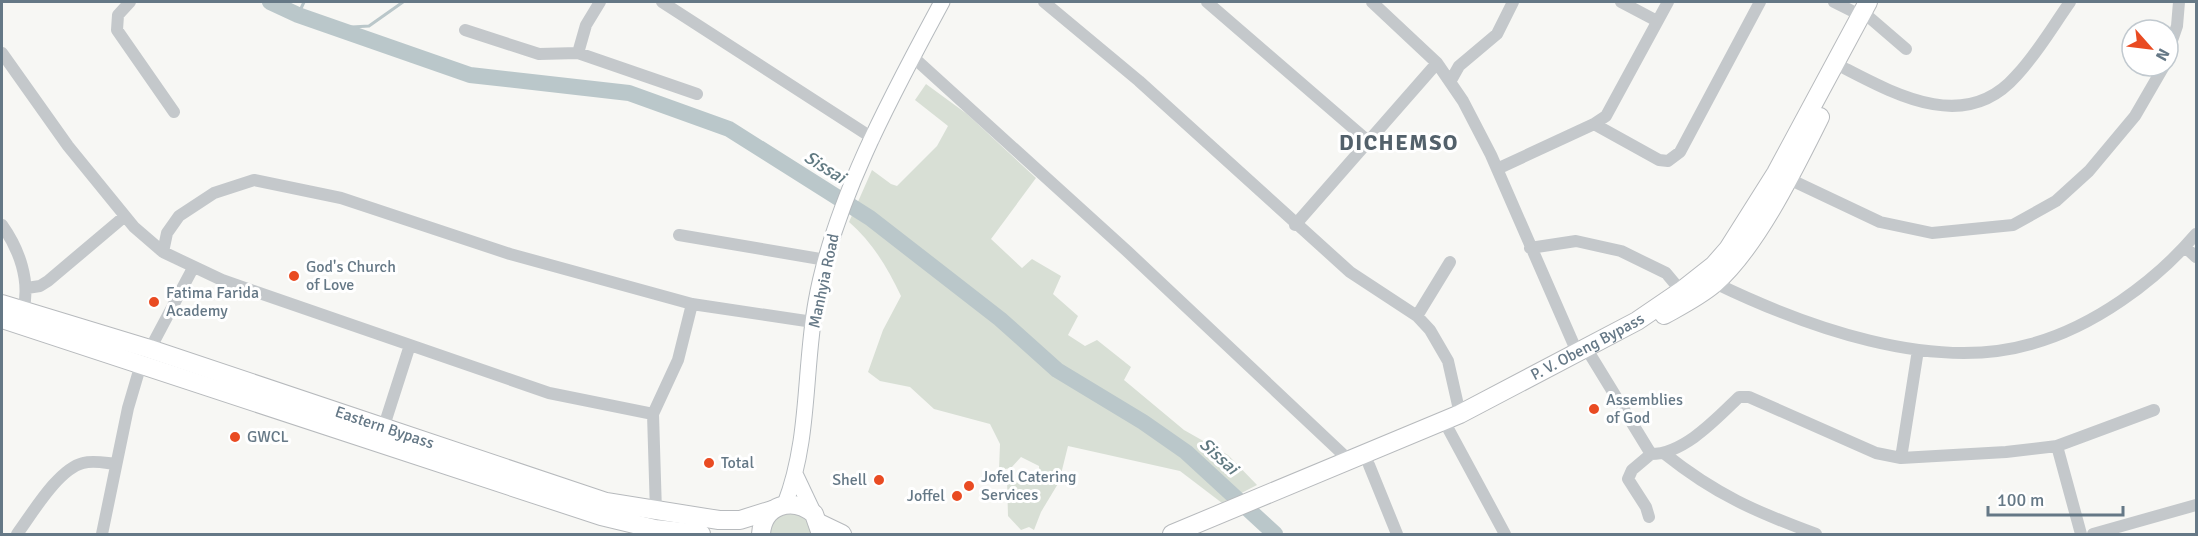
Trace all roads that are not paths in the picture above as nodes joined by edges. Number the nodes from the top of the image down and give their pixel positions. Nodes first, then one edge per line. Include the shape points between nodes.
1 (130, 2) edge
2 (600, 2) edge
3 (662, 2) edge
4 (942, 2) edge
5 (1044, 2) edge
6 (1207, 2) edge
7 (1372, 2) edge
8 (1513, 2) edge
9 (1621, 2) edge
10 (1668, 2) edge
11 (1760, 2) edge
12 (1834, 2) edge
13 (2070, 2) edge
14 (2179, 2) edge
15 (1869, 9) edge
16 (2177, 18) edge
17 (1657, 21) junction
18 (465, 30) dead end
19 (1906, 49) dead end
20 (2, 53) edge
21 (578, 53) junction
22 (913, 57) junction
23 (1437, 63) junction
24 (1844, 68) junction
25 (2157, 78) edge
26 (1450, 82) junction
27 (697, 94) dead end
28 (174, 112) dead end
29 (1594, 124) junction
30 (874, 139) junction
31 (1368, 141) junction
32 (1497, 169) junction
33 (1789, 179) junction
34 (125, 216) junction
35 (2, 225) edge
36 (1295, 225) junction
37 (2196, 234) edge
38 (679, 235) dead end
39 (2185, 247) junction
40 (1530, 248) junction
41 (160, 250) junction
42 (2196, 258) edge
43 (826, 260) junction
44 (1450, 262) dead end
45 (193, 268) junction
46 (1715, 283) junction
47 (27, 288) junction
48 (1681, 291) junction
49 (2, 304) edge
50 (692, 304) junction
51 (23, 311) junction
52 (1417, 316) junction
53 (2, 319) edge
54 (813, 322) junction
55 (410, 345) junction
56 (1918, 350) junction
57 (1584, 354) junction
58 (145, 356) junction
59 (2154, 410) dead end
60 (653, 414) junction
61 (1451, 422) junction
62 (383, 429) junction
63 (2057, 446) junction
64 (1651, 454) junction
65 (1665, 454) junction
66 (1901, 458) junction
67 (1350, 461) junction
68 (116, 464) junction
69 (1369, 465) junction
70 (796, 476) junction
71 (2196, 506) edge
72 (779, 507) junction
73 (1249, 508) junction
74 (656, 512) junction
75 (1649, 517) dead end
76 (818, 524) edge
77 (17, 534) edge
78 (102, 534) edge
79 (701, 534) edge
80 (761, 534) edge
81 (842, 534) edge
82 (1172, 534) edge
83 (1199, 534) edge
84 (1397, 534) edge
85 (1505, 534) edge
86 (1816, 534) edge
87 (2081, 534) edge
88 (2093, 534) edge

1 - 28 street via 118,15 117,30
2 - 21 street via 586,25
3 - 30 street
4 - 22 main road, Manhyia Road
5 - 36 street via 1139,81
6 - 31 street
7 - 23 street
8 - 26 street via 1497,34 1459,66
9 - 17 street
10 - 17 street
11 - 29 street via 1680,152 1668,161 1659,160
12 - 15 street
13 - 24 street via 2016,77 1996,94 1971,104 1930,106 1893,93
14 - 16 street
15 - 19 street
15 - 24 highway, P. V. Obeng Bypass
15 - 48 highway, P. V. Obeng Bypass via 1728,249
17 - 29 street via 1606,116
18 - 21 street via 539,54
20 - 34 street via 68,146
21 - 27 street
22 - 30 main road, Manhyia Road
22 - 67 street
23 - 26 street
23 - 31 street
24 - 33 highway, P. V. Obeng Bypass
25 - 33 street via 2135,116 2089,171 2056,201 2013,225 1932,233 1880,222
26 - 32 street
29 - 32 street
30 - 43 main road, Manhyia Road via 837,222
31 - 36 street
32 - 40 street
33 - 46 highway, P. V. Obeng Bypass via 1736,262
34 - 41 street
34 - 47 street via 48,281
35 - 47 street via 11,238
36 - 52 street via 1350,272
37 - 39 street
38 - 43 street
39 - 42 street
39 - 56 street via 2127,296 2075,327 2031,345 1977,353
40 - 48 street via 1576,241 1621,251 1666,273
40 - 57 street
41 - 45 street
41 - 50 street via 179,216 214,192 254,180 341,198 510,254
43 - 54 main road, Manhyia Road
44 - 52 street
45 - 55 street
45 - 58 street
46 - 56 street via 1793,316
46 - 57 highway, P. V. Obeng Bypass
47 - 51 street
48 - 57 highway, P. V. Obeng Bypass
49 - 51 highway, Eastern Bypass
50 - 54 street
50 - 60 street via 678,360
51 - 58 highway, Eastern Bypass
52 - 61 street via 1448,361
53 - 58 highway, Eastern Bypass
54 - 70 main road, Manhyia Road
55 - 60 street via 549,393
55 - 62 street
56 - 66 street
57 - 61 highway, P. V. Obeng Bypass
57 - 64 street
58 - 62 highway, Eastern Bypass
58 - 68 street
58 - 79 highway, Eastern Bypass via 601,516 655,529
59 - 63 street
60 - 74 street
61 - 67 highway, P. V. Obeng Bypass
61 - 69 highway, P. V. Obeng Bypass
61 - 85 street
62 - 74 highway, Eastern Bypass via 606,502
63 - 66 street
63 - 87 street
64 - 65 street
64 - 75 street via 1632,470 1628,479
65 - 66 street via 1710,427 1739,397 1749,397 1876,453
65 - 86 street via 1701,483 1760,514
67 - 73 highway, P. V. Obeng Bypass
68 - 77 street via 82,463 67,471
68 - 78 street
69 - 73 highway, P. V. Obeng Bypass
69 - 84 street
70 - 72 main road, Manhyia Road
70 - 76 main road
71 - 88 street
72 - 74 highway, Eastern Bypass via 740,520
72 - 76 highway via 806,507
72 - 80 highway via 764,520
73 - 82 highway, P. V. Obeng Bypass
73 - 83 highway, P. V. Obeng Bypass
76 - 81 highway

